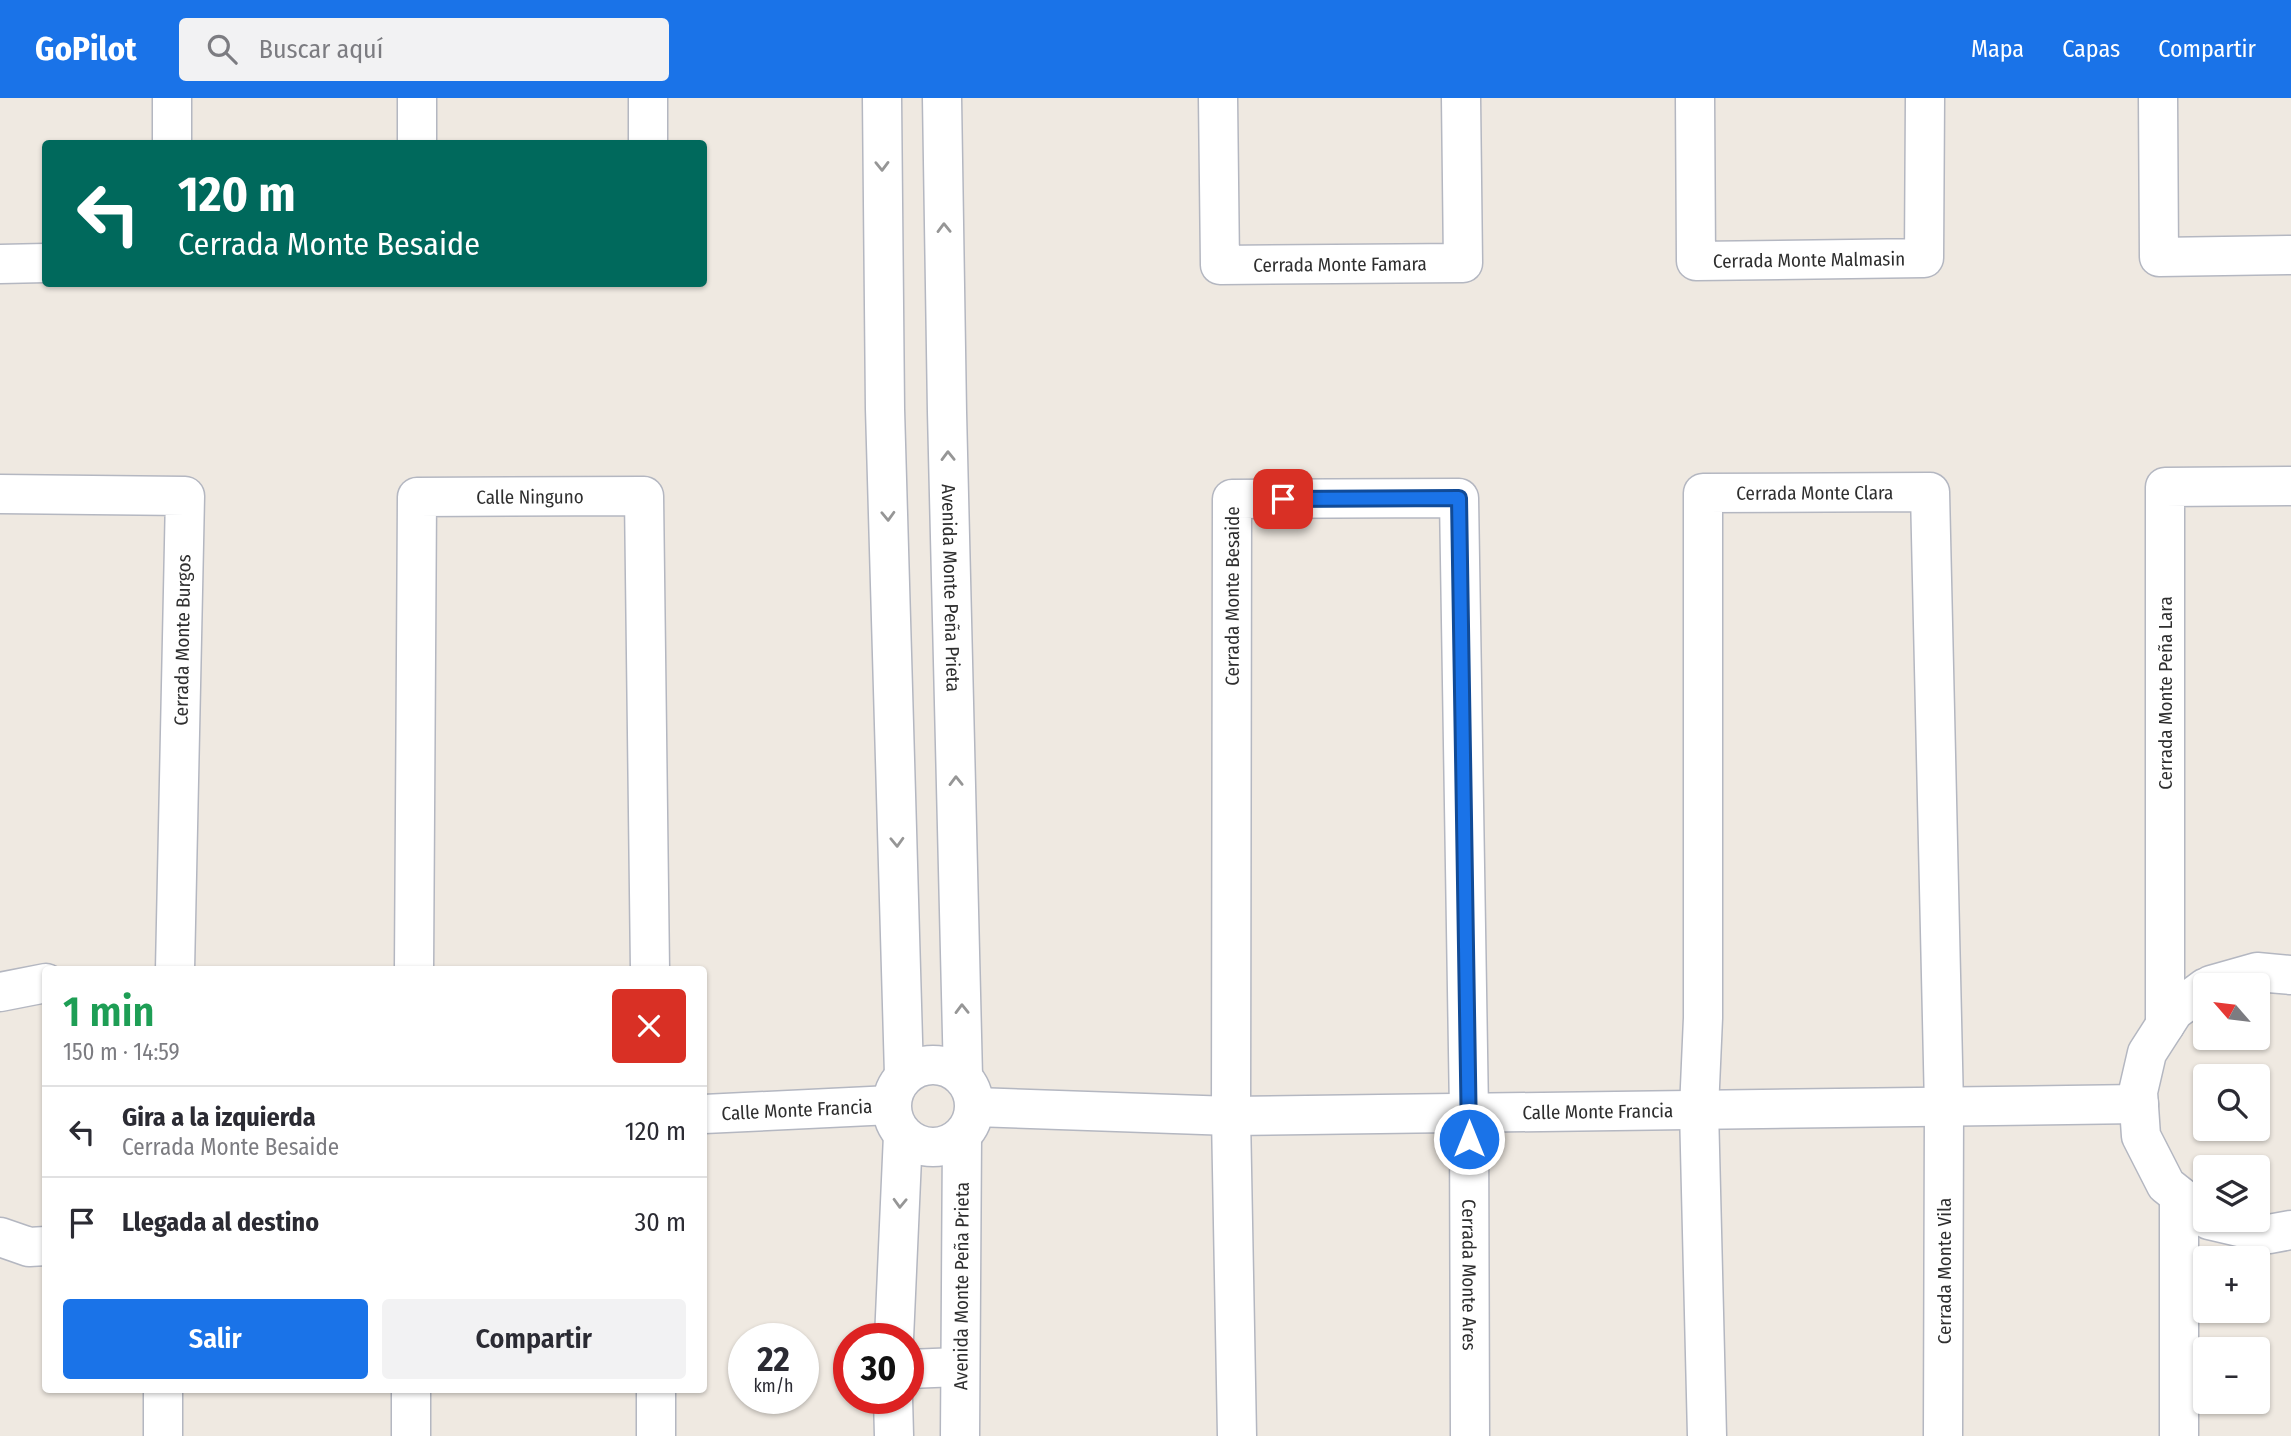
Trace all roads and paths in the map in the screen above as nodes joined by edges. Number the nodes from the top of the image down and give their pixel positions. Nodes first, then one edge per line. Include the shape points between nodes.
1 (172, 98) edge
2 (417, 98) edge
3 (648, 98) edge
4 (882, 98) edge
5 (942, 98) edge
6 (1218, 98) edge
7 (1461, 98) edge
8 (1695, 98) edge
9 (1925, 98) edge
10 (2158, 98) edge
11 (172, 140) edge
12 (417, 140) edge
13 (648, 140) edge
14 (2291, 255) edge
15 (42, 263) edge
16 (0, 264) edge
17 (885, 410) junction
18 (947, 412) junction
19 (2291, 486) edge
20 (0, 494) edge
21 (175, 966) edge
22 (414, 966) edge
23 (650, 966) edge
24 (2270, 973) edge
25 (2291, 975) edge
26 (42, 984) edge
27 (0, 992) edge
28 (2193, 997) edge
29 (2165, 1025) junction
30 (2138, 1104) junction
31 (899, 1105) junction
32 (967, 1107) junction
33 (1944, 1107) junction
34 (1699, 1109) junction
35 (1469, 1112) junction
36 (707, 1114) edge
37 (1231, 1116) junction
38 (2192, 1206) edge
39 (2291, 1230) edge
40 (2260, 1232) edge
41 (0, 1237) edge
42 (42, 1246) edge
43 (894, 1323) edge
44 (960, 1367) junction
45 (924, 1368) edge
46 (163, 1393) edge
47 (411, 1393) edge
48 (656, 1393) edge
49 (893, 1414) edge
50 (163, 1436) edge
51 (411, 1436) edge
52 (656, 1436) edge
53 (894, 1436) edge
54 (960, 1436) edge
55 (1237, 1436) edge
56 (1470, 1436) edge
57 (1707, 1436) edge
58 (1943, 1436) edge
59 (2179, 1436) edge

1 - 11 street
2 - 12 street
3 - 13 street
4 -> 17 street
18 -> 5 street, Avenida Monte Peña Prieta
6 - 7 street, Cerrada Monte Famara via 1220,265 1463,263
8 - 9 street, Cerrada Monte Malmasin via 1696,261 1924,258
10 - 14 street via 2159,257
15 - 16 street
17 - 18 street
17 -> 31 street
32 -> 18 street, Avenida Monte Peña Prieta
19 - 29 street, Cerrada Monte Peña Lara via 2165,487
20 - 21 street, Cerrada Monte Burgos via 185,496
22 - 23 street, Calle Ninguno via 417,497 577,496 644,496
24 - 25 street
26 - 27 street
28 - 29 street via 2174,1011
29 - 30 street via 2147,1053
30 - 33 street, Calle Monte Francia
30 - 38 street via 2141,1136 2166,1185
31 - 32 street via 916,1144 931,1147 947,1145
31 - 32 street via 918,1066 934,1064 950,1068
31 - 36 street, Calle Monte Francia
31 -> 43 street
32 - 37 street, Calle Monte Francia
32 - 44 street, Avenida Monte Peña Prieta
33 - 34 street, Calle Monte Francia
33 - 34 street, Cerrada Monte Clara via 1930,492 1716,492 1703,493
33 - 58 street, Cerrada Monte Vila
34 - 35 street, Calle Monte Francia
34 - 57 street
35 - 37 street, Calle Monte Francia
35 - 37 street, Cerrada Monte Besaide via 1459,498 1232,499
35 - 56 street, Cerrada Monte Ares
37 - 55 street
38 - 59 street
39 - 40 street
41 - 42 street via 29,1247
44 - 45 street
44 - 54 street, Avenida Monte Peña Prieta
46 - 50 street
47 - 51 street
48 - 52 street
49 - 53 street

